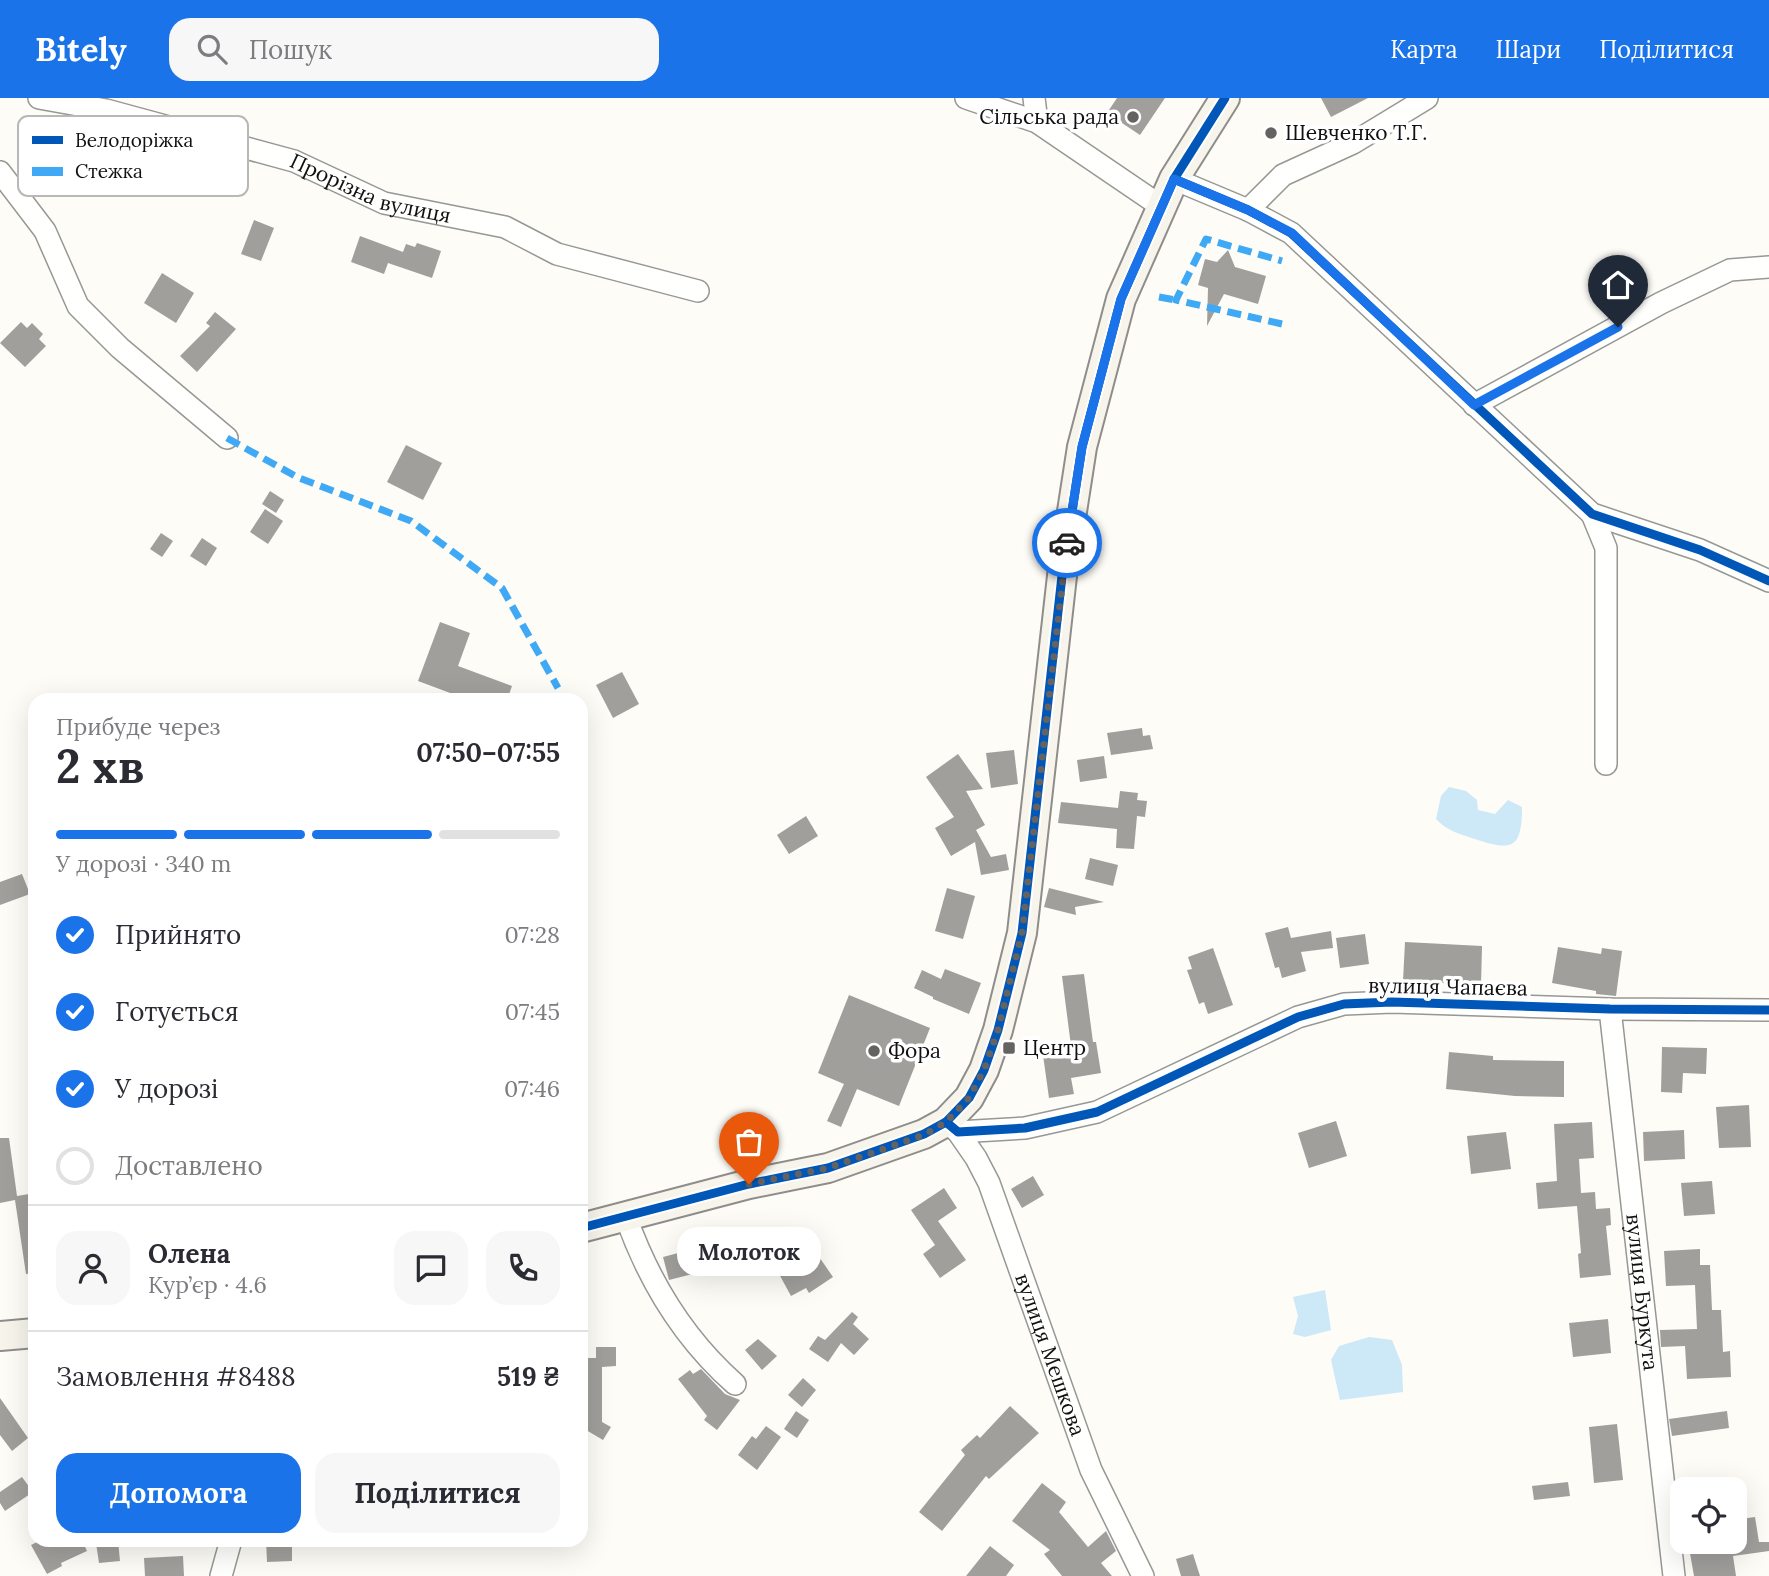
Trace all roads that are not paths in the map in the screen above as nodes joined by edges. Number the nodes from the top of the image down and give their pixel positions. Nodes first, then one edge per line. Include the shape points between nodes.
1 (39, 98) edge
2 (966, 98) edge
3 (1034, 98) edge
4 (1225, 98) edge
5 (1427, 98) edge
6 (129, 116) edge
7 (1037, 122) junction
8 (248, 148) edge
9 (0, 172) edge
10 (1174, 179) junction
11 (18, 196) edge
12 (18, 196) edge
13 (1162, 207) junction
14 (1248, 210) junction
15 (1769, 267) edge
16 (698, 291) dead end
17 (1474, 405) junction
18 (227, 438) dead end
19 (1592, 514) junction
20 (1769, 581) edge
21 (1606, 764) dead end
22 (1610, 1009) junction
23 (1769, 1010) edge
24 (952, 1127) junction
25 (626, 1217) junction
26 (588, 1226) edge
27 (28, 1334) edge
28 (0, 1336) edge
29 (735, 1384) dead end
30 (229, 1547) edge
31 (221, 1576) edge
32 (1143, 1576) edge
33 (1674, 1576) edge

1 - 6 street, Прорізна вулиця
2 - 7 street
3 - 7 street
4 - 10 street
5 - 14 street via 1353,143 1283,175
7 - 13 street
8 - 16 street, Прорізна вулиця via 294,160 384,203 505,227 557,254
9 - 11 street
10 - 13 street
10 - 14 street
12 - 18 street via 45,231 78,306 120,348
13 - 24 street via 1121,299 1082,447 1062,576 1022,933 984,1070
14 - 17 street via 1292,233
15 - 17 street via 1730,270
17 - 19 street
19 - 20 street via 1700,550
19 - 21 street via 1606,548
22 - 23 street, вулиця Чапаєва
22 - 24 street, вулиця Чапаєва via 1344,1004 1298,1017 1097,1112 1024,1128
22 - 33 street, вулиця Буркута
24 - 25 street via 828,1168
24 - 32 street, вулиця Мешкова via 989,1183 1091,1470
25 - 26 street
25 - 29 street via 664,1300 691,1339
27 - 28 street
30 - 31 street

